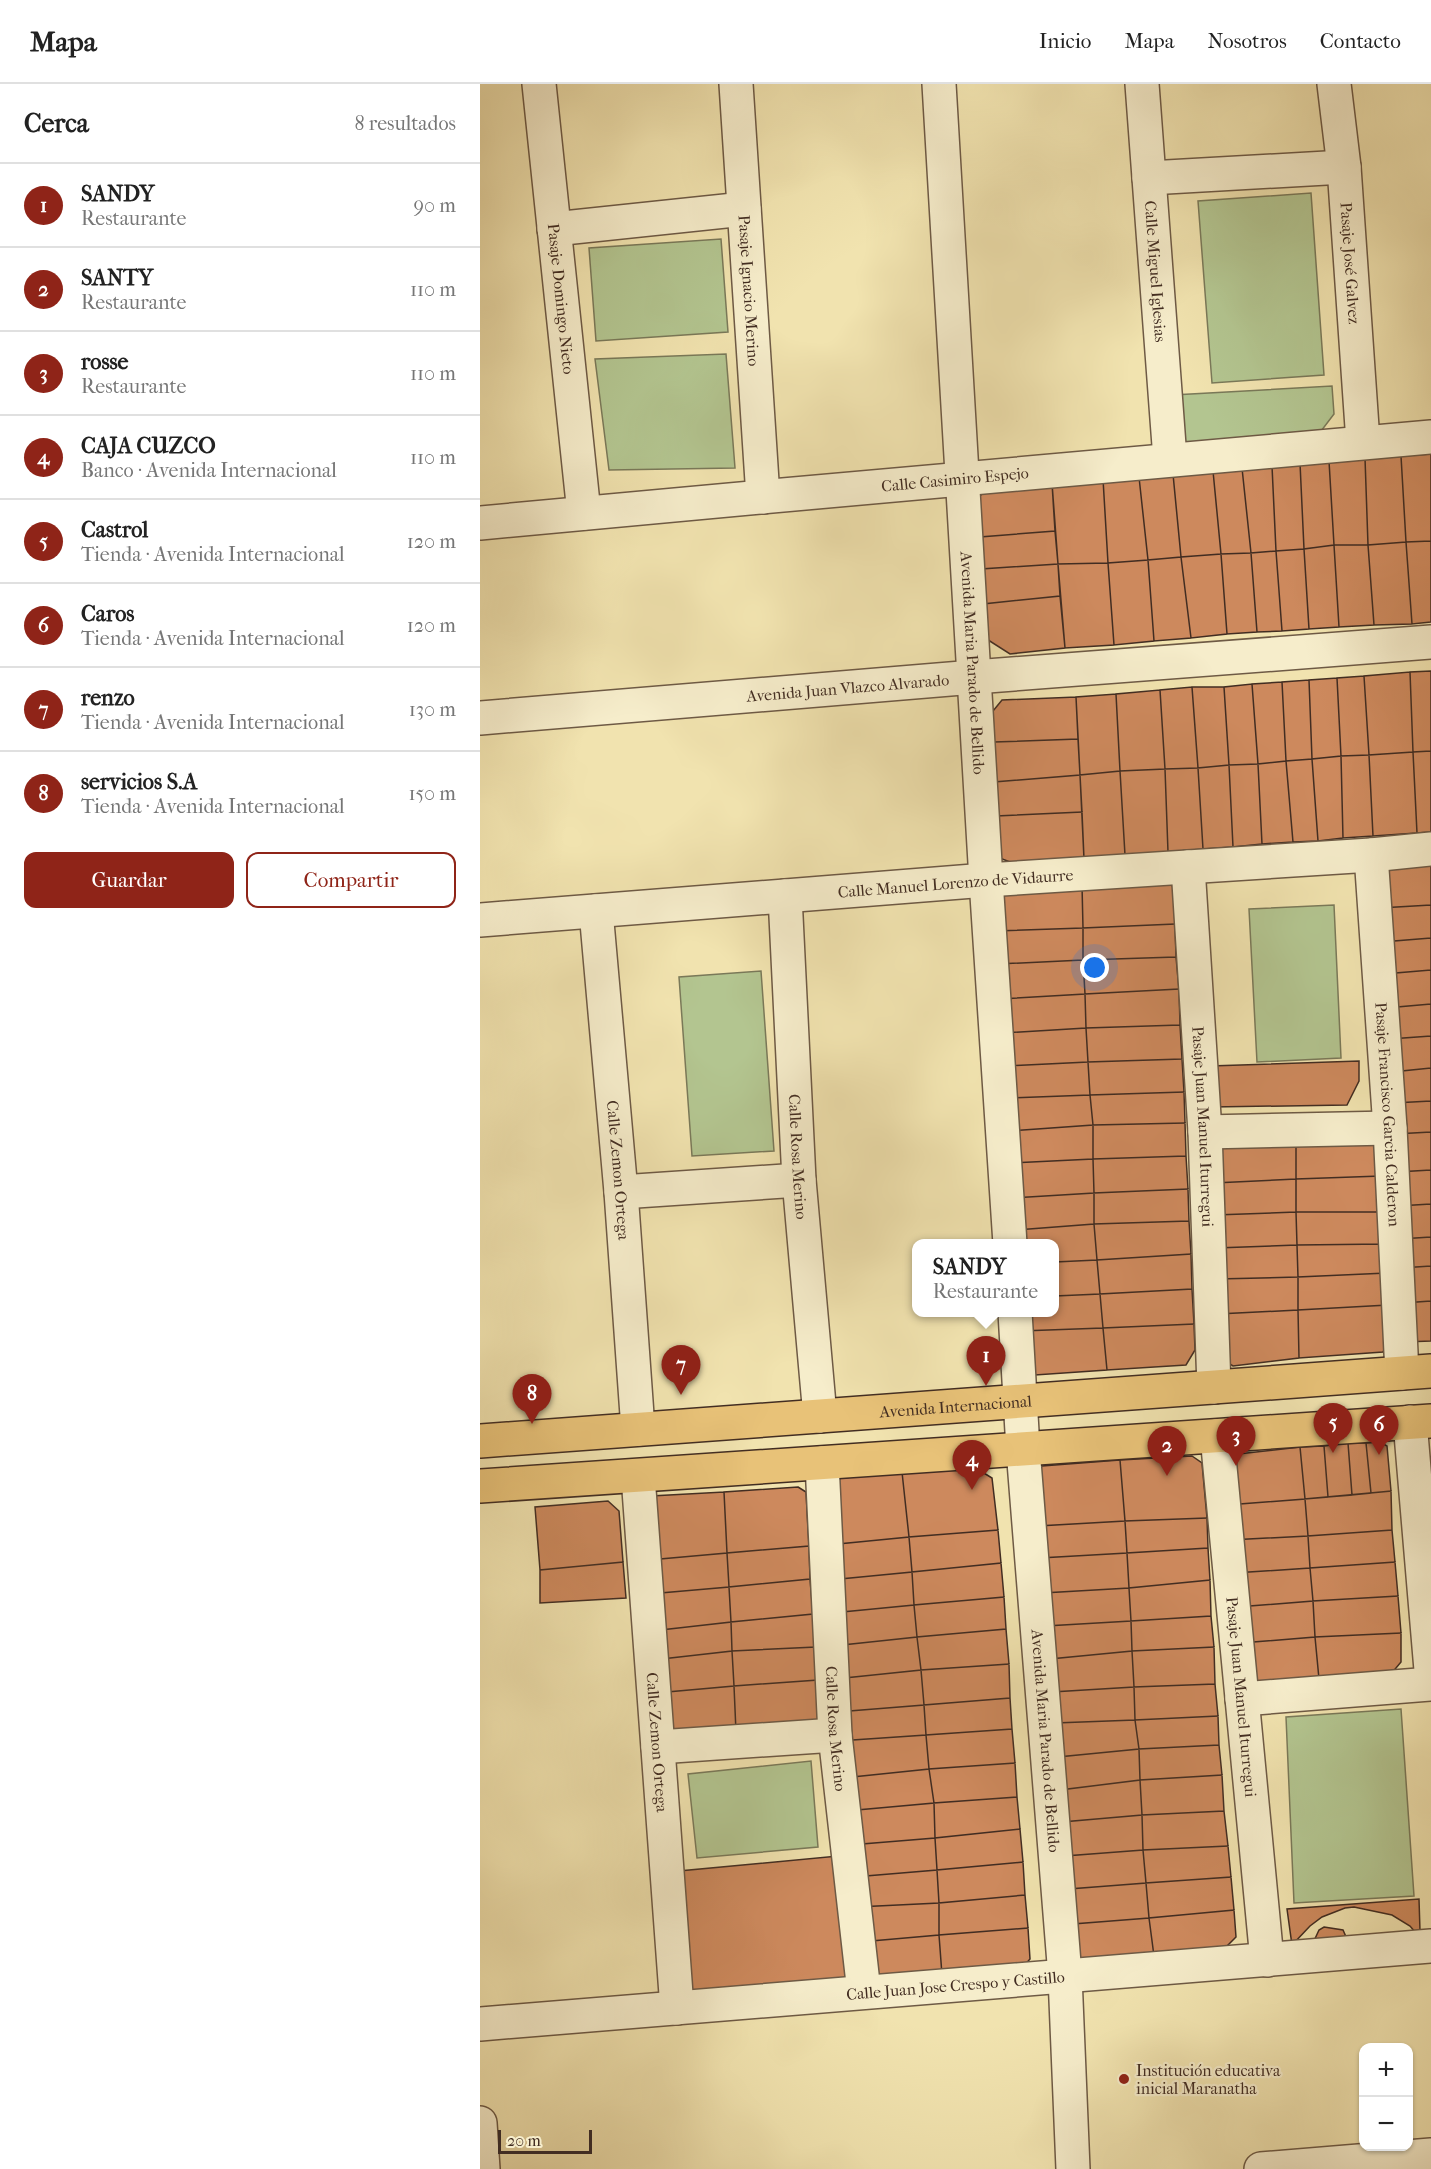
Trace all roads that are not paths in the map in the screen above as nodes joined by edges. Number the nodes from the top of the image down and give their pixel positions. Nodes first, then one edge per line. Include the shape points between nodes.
1 (538, 84) edge
2 (736, 84) edge
3 (939, 84) edge
4 (1142, 84) edge
5 (1334, 84) edge
6 (1344, 167) junction
7 (1149, 178) junction
8 (744, 209) junction
9 (554, 229) junction
10 (1431, 437) edge
11 (1363, 442) junction
12 (1170, 459) junction
13 (963, 480) junction
14 (763, 497) junction
15 (584, 513) junction
16 (480, 523) edge
17 (1431, 642) edge
18 (974, 677) junction
19 (480, 718) edge
20 (1431, 849) edge
21 (1371, 855) junction
22 (1188, 867) junction
23 (986, 880) junction
24 (785, 896) junction
25 (596, 911) junction
26 (480, 920) edge
27 (1390, 1128) junction
28 (1205, 1132) junction
29 (799, 1180) junction
30 (621, 1192) junction
31 (1010, 1239) edge
32 (1015, 1317) edge
33 (1417, 1372) edge
34 (1214, 1387) junction
35 (1021, 1401) junction
36 (820, 1416) junction
37 (1420, 1421) edge
38 (638, 1429) junction
39 (1217, 1436) junction
40 (480, 1441) edge
41 (1023, 1449) junction
42 (822, 1463) junction
43 (638, 1476) junction
44 (480, 1486) edge
45 (1431, 1670) edge
46 (1431, 1684) edge
47 (1242, 1699) junction
48 (836, 1735) junction
49 (658, 1747) junction
50 (1431, 1946) edge
51 (1267, 1960) junction
52 (1065, 1976) junction
53 (864, 1992) junction
54 (677, 2008) junction
55 (480, 2024) edge
56 (480, 2123) edge
57 (1431, 2155) edge
58 (483, 2169) edge
59 (1073, 2169) edge
60 (1261, 2169) edge

1 - 9 street, Pasaje Domingo Nieto
2 - 8 street, Pasaje Ignacio Merino
3 - 13 street, Avenida Maria Parado de Bellido
4 - 7 street, Calle Miguel Iglesias
5 - 6 street, Pasaje José Galvez
6 - 7 street
6 - 11 street, Pasaje José Galvez
7 - 12 street, Calle Miguel Iglesias
8 - 9 street
8 - 14 street, Pasaje Ignacio Merino
9 - 15 street, Pasaje Domingo Nieto
10 - 11 street, Calle Casimiro Espejo
11 - 12 street, Calle Casimiro Espejo
12 - 13 street, Calle Casimiro Espejo
13 - 14 street, Calle Casimiro Espejo
13 - 18 street, Avenida Maria Parado de Bellido
14 - 15 street, Calle Casimiro Espejo
15 - 16 street, Calle Casimiro Espejo
17 - 18 street, Avenida Juan Vlazco Alvarado
18 - 19 street, Avenida Juan Vlazco Alvarado
18 - 23 street, Avenida Maria Parado de Bellido
20 - 21 street, Calle Manuel Lorenzo de Vidaurre
21 - 22 street, Calle Manuel Lorenzo de Vidaurre
21 - 27 street, Pasaje Francisco Garcia Calderon
22 - 23 street, Calle Manuel Lorenzo de Vidaurre
22 - 28 street, Pasaje Juan Manuel Iturregui
23 - 24 street, Calle Manuel Lorenzo de Vidaurre
23 - 31 street, Avenida Maria Parado de Bellido
24 - 25 street, Calle Manuel Lorenzo de Vidaurre
24 - 29 street, Calle Rosa Merino
25 - 26 street, Calle Manuel Lorenzo de Vidaurre
25 - 30 street, Calle Zemon Ortega
27 - 28 street
27 - 33 street, Pasaje Francisco Garcia Calderon
28 - 34 street, Pasaje Juan Manuel Iturregui
29 - 30 street
29 - 36 street, Calle Rosa Merino
30 - 38 street, Calle Zemon Ortega
32 - 35 street, Avenida Maria Parado de Bellido
33 - 34 main road, Avenida Internacional
34 - 35 main road, Avenida Internacional
35 - 36 main road, Avenida Internacional
35 - 41 street, Avenida Maria Parado de Bellido
36 - 38 main road, Avenida Internacional
37 - 39 main road
37 - 45 street
38 - 40 main road, Avenida Internacional
39 - 41 main road
39 - 47 street, Pasaje Juan Manuel Iturregui
41 - 42 main road
41 - 52 street, Avenida Maria Parado de Bellido
42 - 43 main road
42 - 48 street, Calle Rosa Merino
43 - 44 main road
43 - 49 street, Calle Zemon Ortega
46 - 47 street
47 - 51 street, Pasaje Juan Manuel Iturregui
48 - 49 street
48 - 53 street, Calle Rosa Merino
49 - 54 street, Calle Zemon Ortega
50 - 51 street, Calle Juan Jose Crespo y Castillo
51 - 52 street, Calle Juan Jose Crespo y Castillo
52 - 53 street, Calle Juan Jose Crespo y Castillo
52 - 59 street, Avenida Maria Parado de Bellido
53 - 54 street, Calle Juan Jose Crespo y Castillo
54 - 55 street, Calle Juan Jose Crespo y Castillo
56 - 58 street
57 - 60 street

